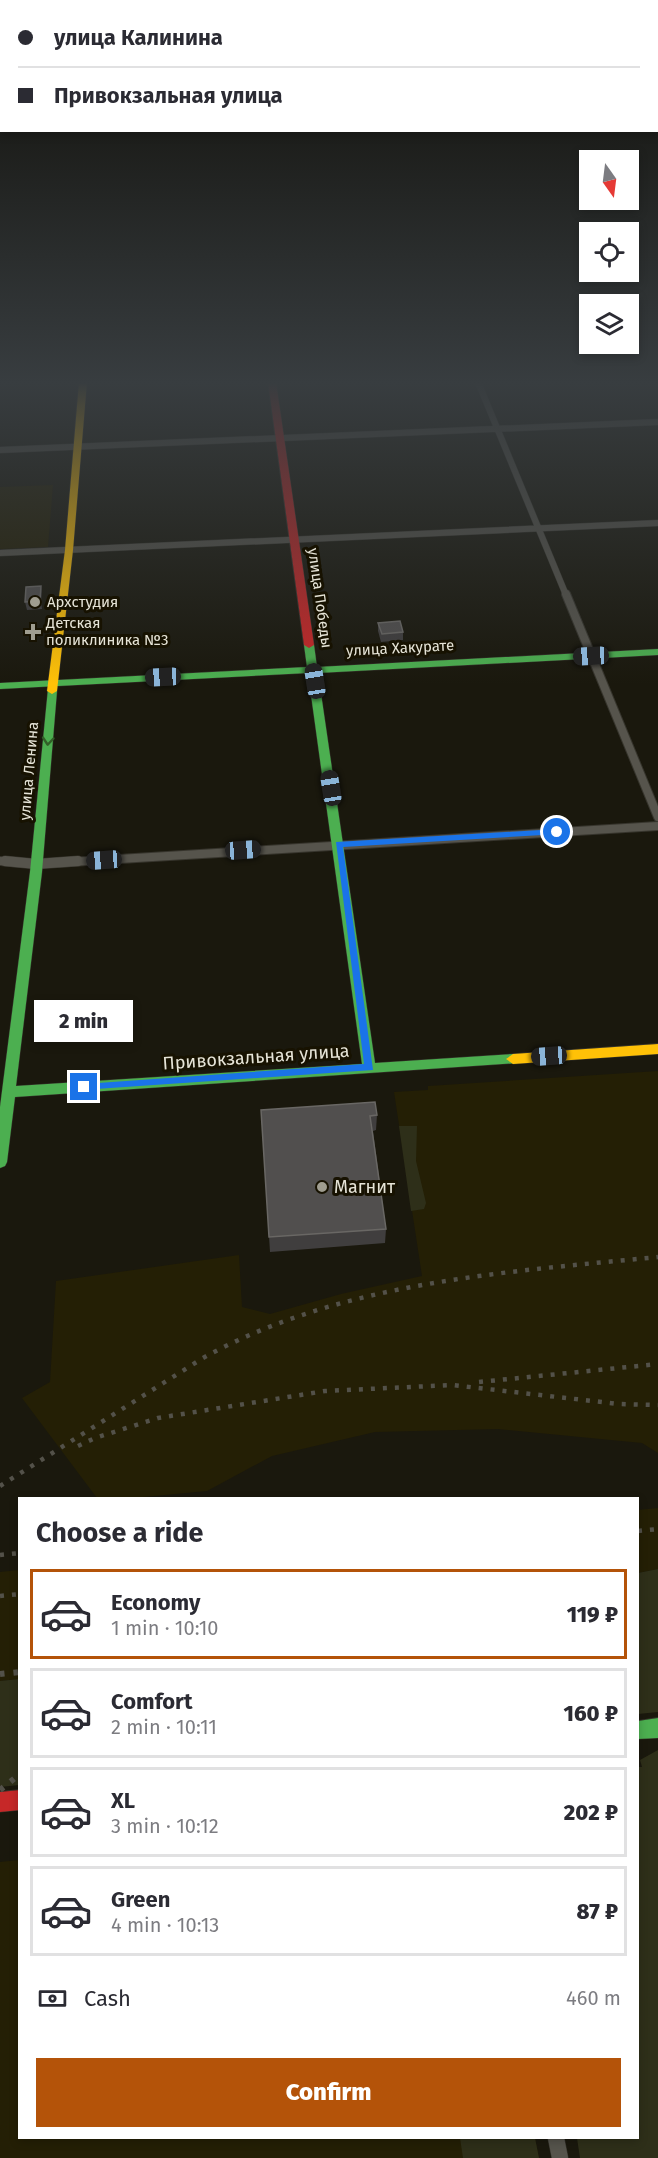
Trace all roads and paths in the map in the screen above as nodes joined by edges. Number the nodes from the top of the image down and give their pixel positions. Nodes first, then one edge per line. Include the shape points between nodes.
1 (74, 483) edge
2 (287, 483) edge
3 (521, 483) edge
4 (658, 523) edge
5 (540, 529) junction
6 (296, 540) junction
7 (69, 550) junction
8 (0, 554) edge
9 (658, 652) edge
10 (591, 656) junction
11 (313, 669) junction
12 (53, 683) junction
13 (0, 686) edge
14 (658, 817) edge
15 (658, 826) edge
16 (339, 844) junction
17 (0, 861) edge
18 (36, 864) junction
19 (658, 1048) edge
20 (369, 1067) junction
21 (5, 1093) edge
22 (0, 1162) edge
23 (658, 1728) edge
24 (639, 1730) edge
25 (18, 1800) edge
26 (0, 1802) edge
27 (556, 2139) edge
28 (560, 2158) edge

1 - 7 street, улица Ленина
2 - 6 street, улица Победы
3 - 5 street
4 - 5 street
5 - 6 street
5 - 10 street
6 - 7 street
6 - 11 street, улица Победы
7 - 8 street
7 - 12 street, улица Ленина
9 - 10 street, улица Хакурате
10 - 11 street, улица Хакурате
10 - 14 street
11 - 12 street, улица Хакурате
11 - 16 street, улица Победы
12 - 13 street, улица Хакурате
12 -> 18 street, улица Ленина
15 - 16 street
16 - 18 street
16 - 20 street, улица Победы
17 - 18 street
18 - 21 street, улица Ленина
19 - 20 street, Привокзальная улица
20 - 21 street, Привокзальная улица
21 - 22 street, улица Ленина
23 - 24 street
25 - 26 street
27 - 28 street

